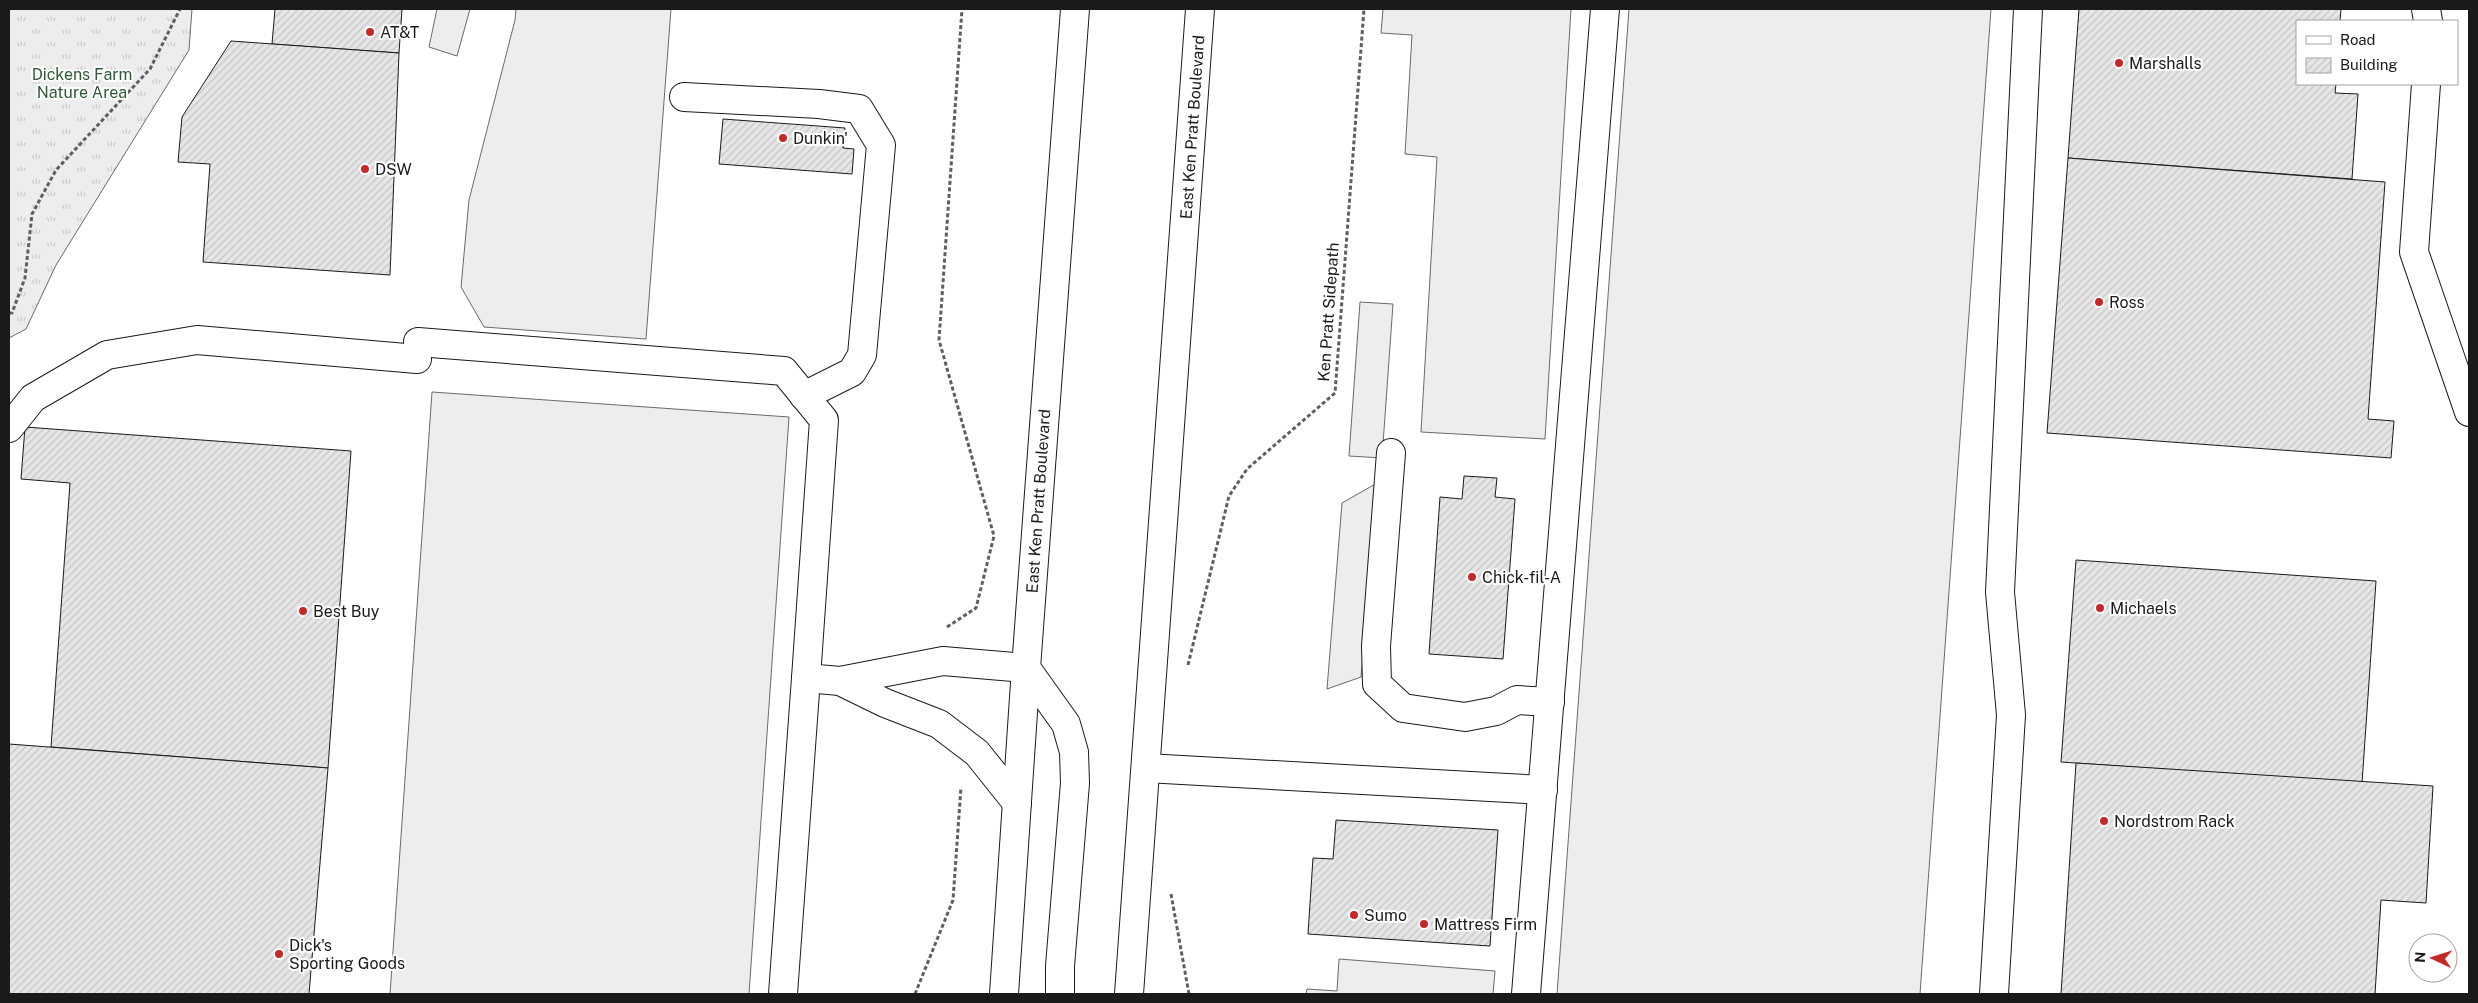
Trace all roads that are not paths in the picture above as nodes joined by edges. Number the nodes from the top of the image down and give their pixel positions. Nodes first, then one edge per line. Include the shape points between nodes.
1 (1075, 9) edge
2 (1200, 9) edge
3 (1605, 9) edge
4 (2028, 9) edge
5 (2426, 85) edge
6 (684, 97) dead end
7 (804, 396) junction
8 (2469, 412) edge
9 (9, 428) edge
10 (1391, 453) dead end
11 (1026, 668) junction
12 (806, 678) junction
13 (840, 681) junction
14 (1550, 702) junction
15 (1146, 768) junction
16 (1543, 790) junction
17 (1017, 804) junction
18 (783, 994) edge
19 (1004, 994) edge
20 (1060, 994) edge
21 (1129, 994) edge
22 (1526, 994) edge
23 (1994, 994) edge

1 - 11 main road, East Ken Pratt Boulevard
2 - 15 main road, East Ken Pratt Boulevard
3 - 14 main road
4 - 23 main road via 2000,592 2011,715
5 - 8 main road via 2414,252
6 - 7 main road via 859,109 882,145 862,355 852,372
7 - 9 main road via 784,370 197,340 107,355 33,398
7 - 12 main road via 824,420
10 - 14 main road via 1376,646 1378,684 1403,708 1464,717 1496,711 1517,700
11 - 13 main road via 944,661
11 - 17 main road, East Ken Pratt Boulevard
11 - 20 main road via 1066,724 1074,752 1075,783
12 - 13 main road
12 - 18 main road
13 - 17 main road via 939,724 977,753
14 - 16 main road
15 - 16 main road
15 - 21 main road, East Ken Pratt Boulevard
16 - 22 main road
17 - 19 main road, East Ken Pratt Boulevard

